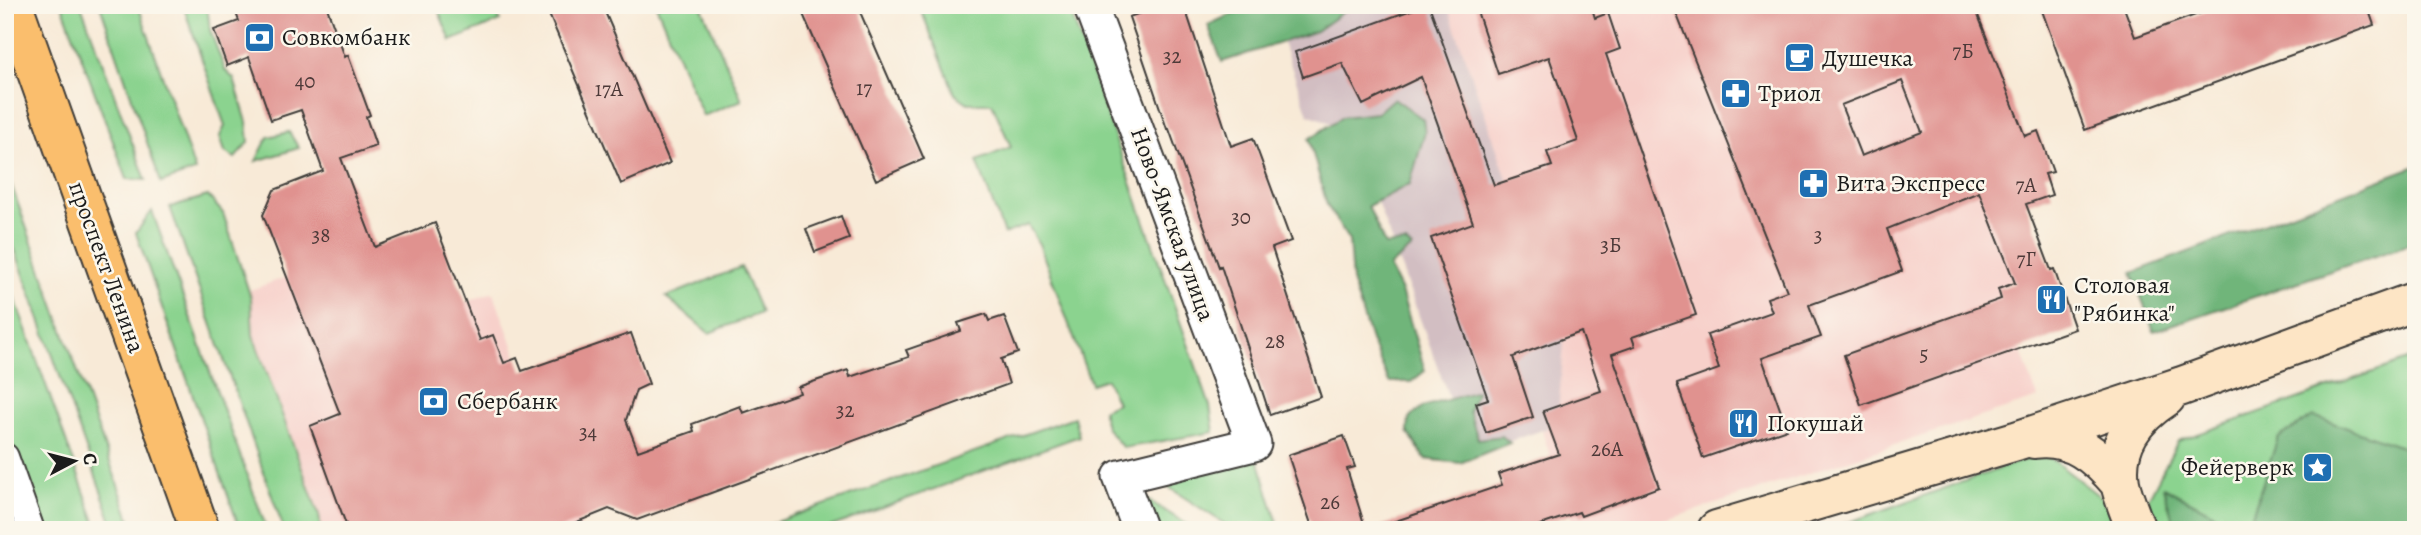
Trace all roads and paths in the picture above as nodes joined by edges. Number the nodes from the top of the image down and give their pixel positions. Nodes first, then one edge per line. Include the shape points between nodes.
1 (13, 5) edge
2 (1090, 5) edge
3 (2416, 301) edge
4 (2182, 386) junction
5 (2016, 441) junction
6 (5, 457) edge
7 (2120, 483) junction
8 (31, 530) edge
9 (200, 530) edge
10 (1139, 530) edge
11 (1717, 530) edge
12 (2136, 530) edge

1 - 9 main road, проспект Ленина
2 - 10 street, Ново-Ямская улица via 1254,444 1120,477
3 - 4 main road
4 - 5 main road
4 - 7 main road via 2147,409 2131,427 2121,449
5 - 7 main road via 2040,438 2082,446
5 - 11 main road
6 - 8 street
7 - 12 main road

